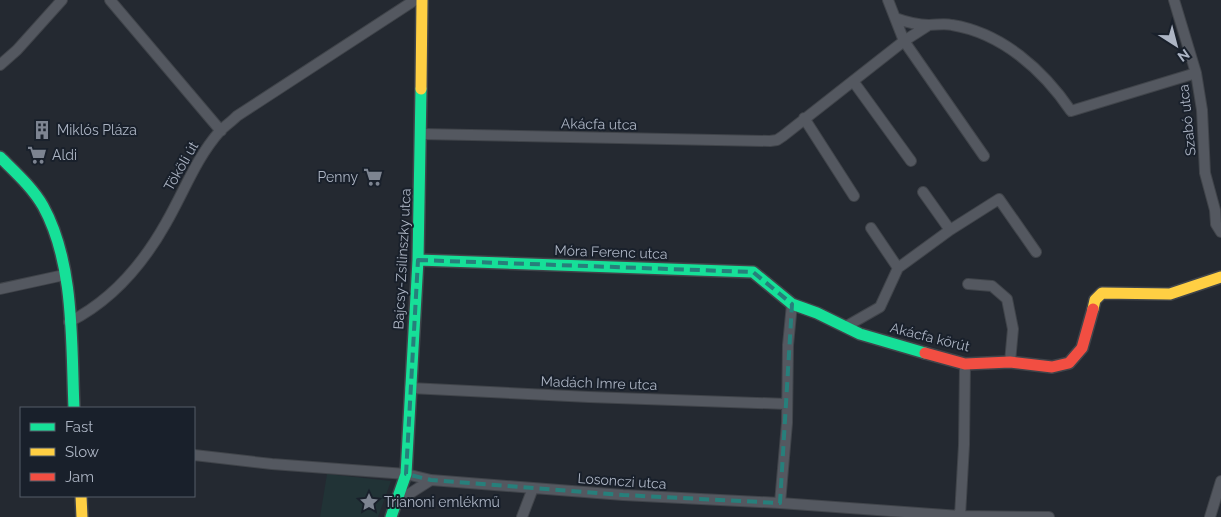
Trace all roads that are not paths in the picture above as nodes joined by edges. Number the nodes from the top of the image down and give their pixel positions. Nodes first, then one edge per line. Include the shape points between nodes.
1 (62, 0) edge
2 (110, 0) edge
3 (415, 0) edge
4 (422, 0) edge
5 (888, 0) edge
6 (1174, 0) edge
7 (895, 18) junction
8 (929, 25) junction
9 (904, 41) junction
10 (0, 65) edge
11 (1196, 74) junction
12 (853, 81) junction
13 (804, 118) junction
14 (220, 131) junction
15 (420, 134) junction
16 (984, 156) dead end
17 (0, 157) edge
18 (911, 160) dead end
19 (923, 192) dead end
20 (854, 196) dead end
21 (1218, 214) edge
22 (871, 228) dead end
23 (950, 230) junction
24 (1221, 232) edge
25 (1036, 252) dead end
26 (418, 260) junction
27 (898, 268) junction
28 (64, 275) junction
29 (1221, 277) edge
30 (968, 284) dead end
31 (0, 289) edge
32 (792, 304) junction
33 (69, 322) junction
34 (845, 327) junction
35 (1010, 362) junction
36 (965, 364) junction
37 (410, 388) junction
38 (788, 404) junction
39 (74, 407) edge
40 (195, 455) edge
41 (406, 474) junction
42 (431, 480) junction
43 (1221, 481) edge
44 (533, 488) junction
45 (81, 497) edge
46 (398, 501) junction
47 (780, 503) junction
48 (960, 516) edge
49 (82, 517) edge
50 (391, 517) edge
51 (522, 517) edge
52 (1049, 517) edge
53 (1210, 517) edge

1 - 10 street
2 - 14 street
3 - 14 street, Tököli út via 237,116
4 - 15 street, Bajcsy-Zsilinszky utca
5 - 7 street
6 - 11 street, Szabó utca
7 - 8 street
7 - 9 street
8 - 9 street
8 - 11 street via 950,24 993,38 1038,72 1070,111
9 - 12 street
9 - 16 street
11 - 21 street, Szabó utca via 1202,110 1205,172
12 - 13 street
12 - 18 street
13 - 15 street, Akácfa utca via 777,140 770,141
13 - 20 street
14 - 33 street, Tököli út via 193,171 149,251 106,298
15 - 26 street, Bajcsy-Zsilinszky utca
17 - 28 street via 43,206 57,242
19 - 23 street
21 - 24 street, Szabó utca via 1216,224
22 - 27 street
23 - 25 street, Akácfa körút via 999,199
23 - 27 street, Akácfa körút
26 - 32 street, Móra Ferenc utca via 753,272
26 - 37 street, Bajcsy-Zsilinszky utca
27 - 34 street, Akácfa körút via 880,307
28 - 31 street
28 - 33 street
29 - 35 street, Akácfa körút via 1170,294 1102,293 1096,300 1082,348 1069,363 1052,367
30 - 35 street via 992,286 1008,300 1013,329
32 - 34 street, Akácfa körút
32 - 38 street
33 - 39 street
34 - 36 street, Akácfa körút via 901,347
35 - 36 street, Akácfa körút
36 - 48 street
37 - 38 street, Madách Imre utca
37 - 41 street, Bajcsy-Zsilinszky utca
38 - 47 street
40 - 41 street, Losonczi utca
41 - 42 street, Losonczi utca
41 - 46 street, Bajcsy-Zsilinszky utca
42 - 44 street, Losonczi utca
42 - 46 street
43 - 53 street
44 - 47 street, Losonczi utca via 623,496
44 - 51 street
45 - 49 street
46 - 50 street, Bajcsy-Zsilinszky utca
47 - 48 street, Losonczi utca
48 - 52 street, Losonczi utca

